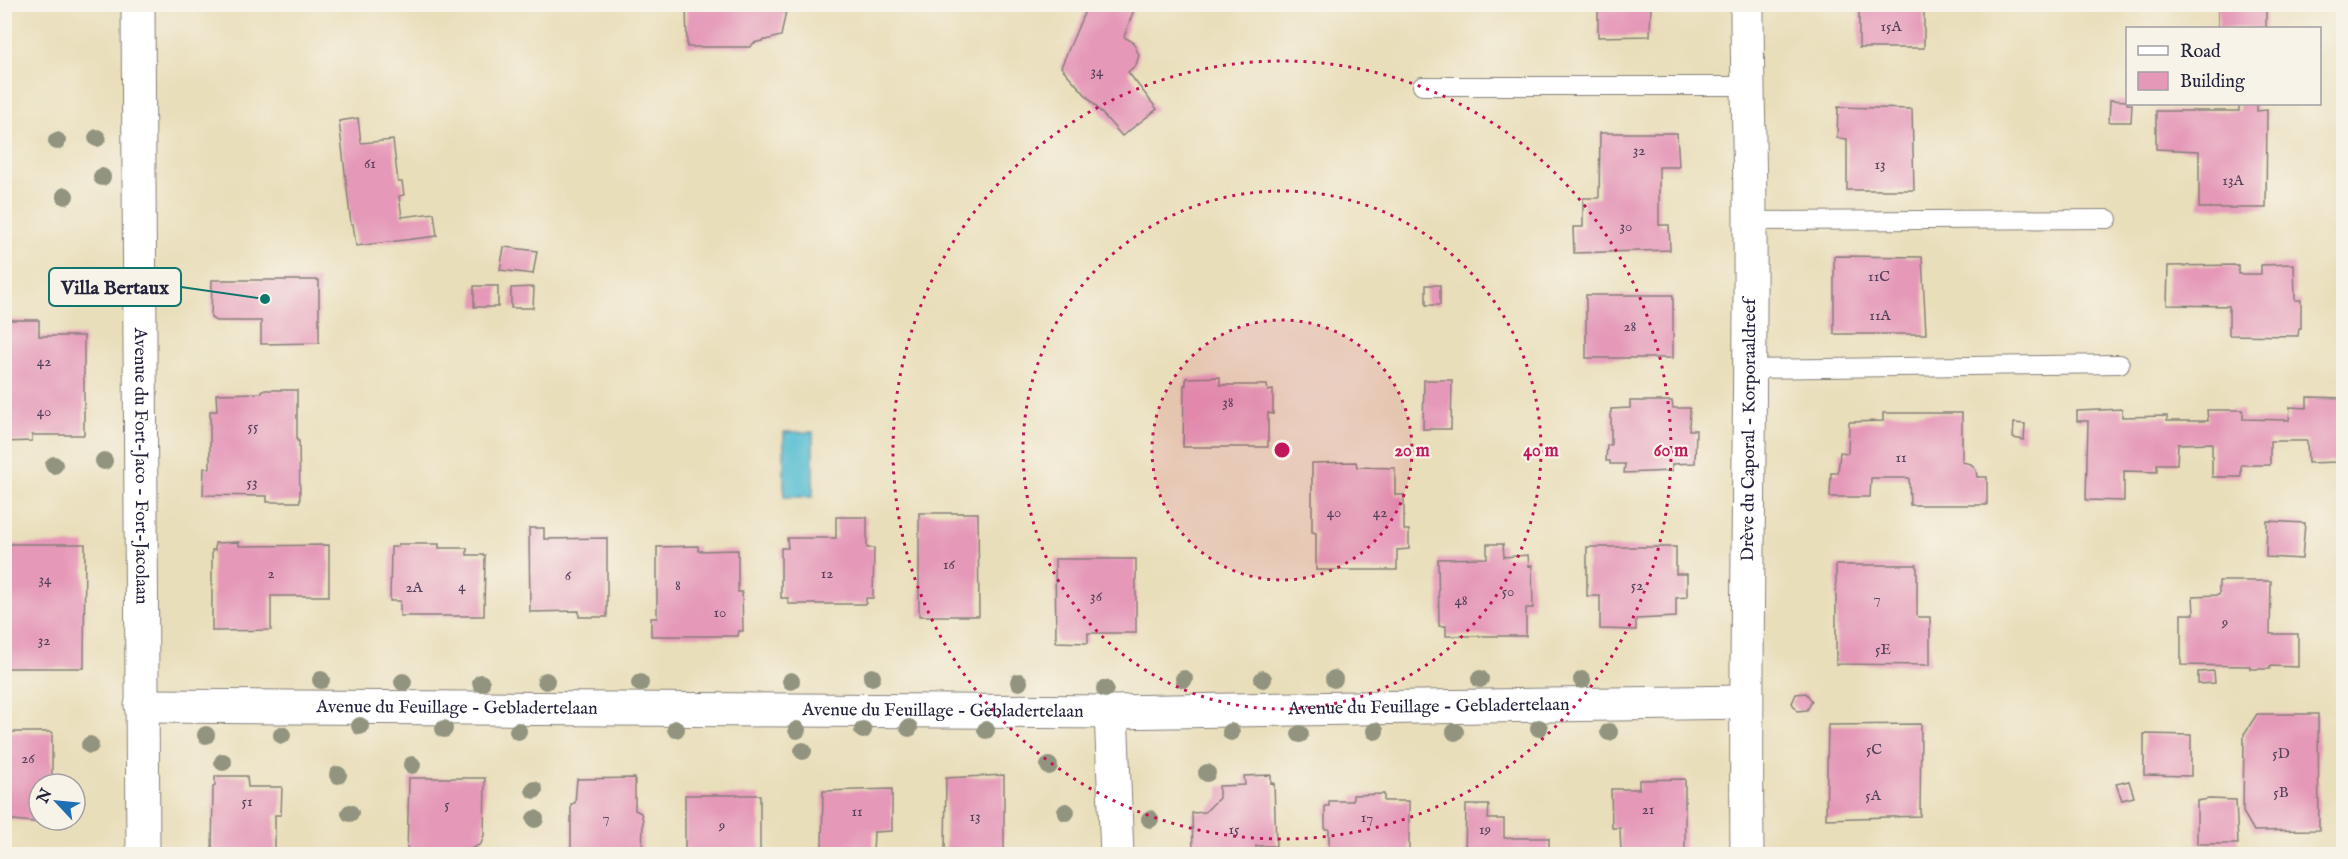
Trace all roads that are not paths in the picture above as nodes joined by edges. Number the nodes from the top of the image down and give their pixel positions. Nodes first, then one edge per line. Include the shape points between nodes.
1 (138, 4) edge
2 (1747, 4) edge
3 (1422, 86) dead end
4 (1747, 86) junction
5 (2109, 219) dead end
6 (1750, 221) junction
7 (2120, 364) dead end
8 (1749, 369) junction
9 (1745, 702) junction
10 (141, 706) junction
11 (1111, 712) junction
12 (143, 855) edge
13 (1117, 855) edge
14 (1747, 855) edge

1 - 10 street, Avenue du Fort-Jaco - Fort-Jacolaan
2 - 4 street, Drève du Caporal - Korporaaldreef
3 - 4 lane
4 - 6 street, Drève du Caporal - Korporaaldreef
5 - 6 lane
6 - 8 street, Drève du Caporal - Korporaaldreef
7 - 8 lane
8 - 9 street, Drève du Caporal - Korporaaldreef
9 - 11 street, Avenue du Feuillage - Gebladertelaan
9 - 14 street, Drève du Caporal - Korporaaldreef
10 - 11 street, Avenue du Feuillage - Gebladertelaan
10 - 12 street, Avenue du Fort-Jaco - Fort-Jacolaan
11 - 13 street

